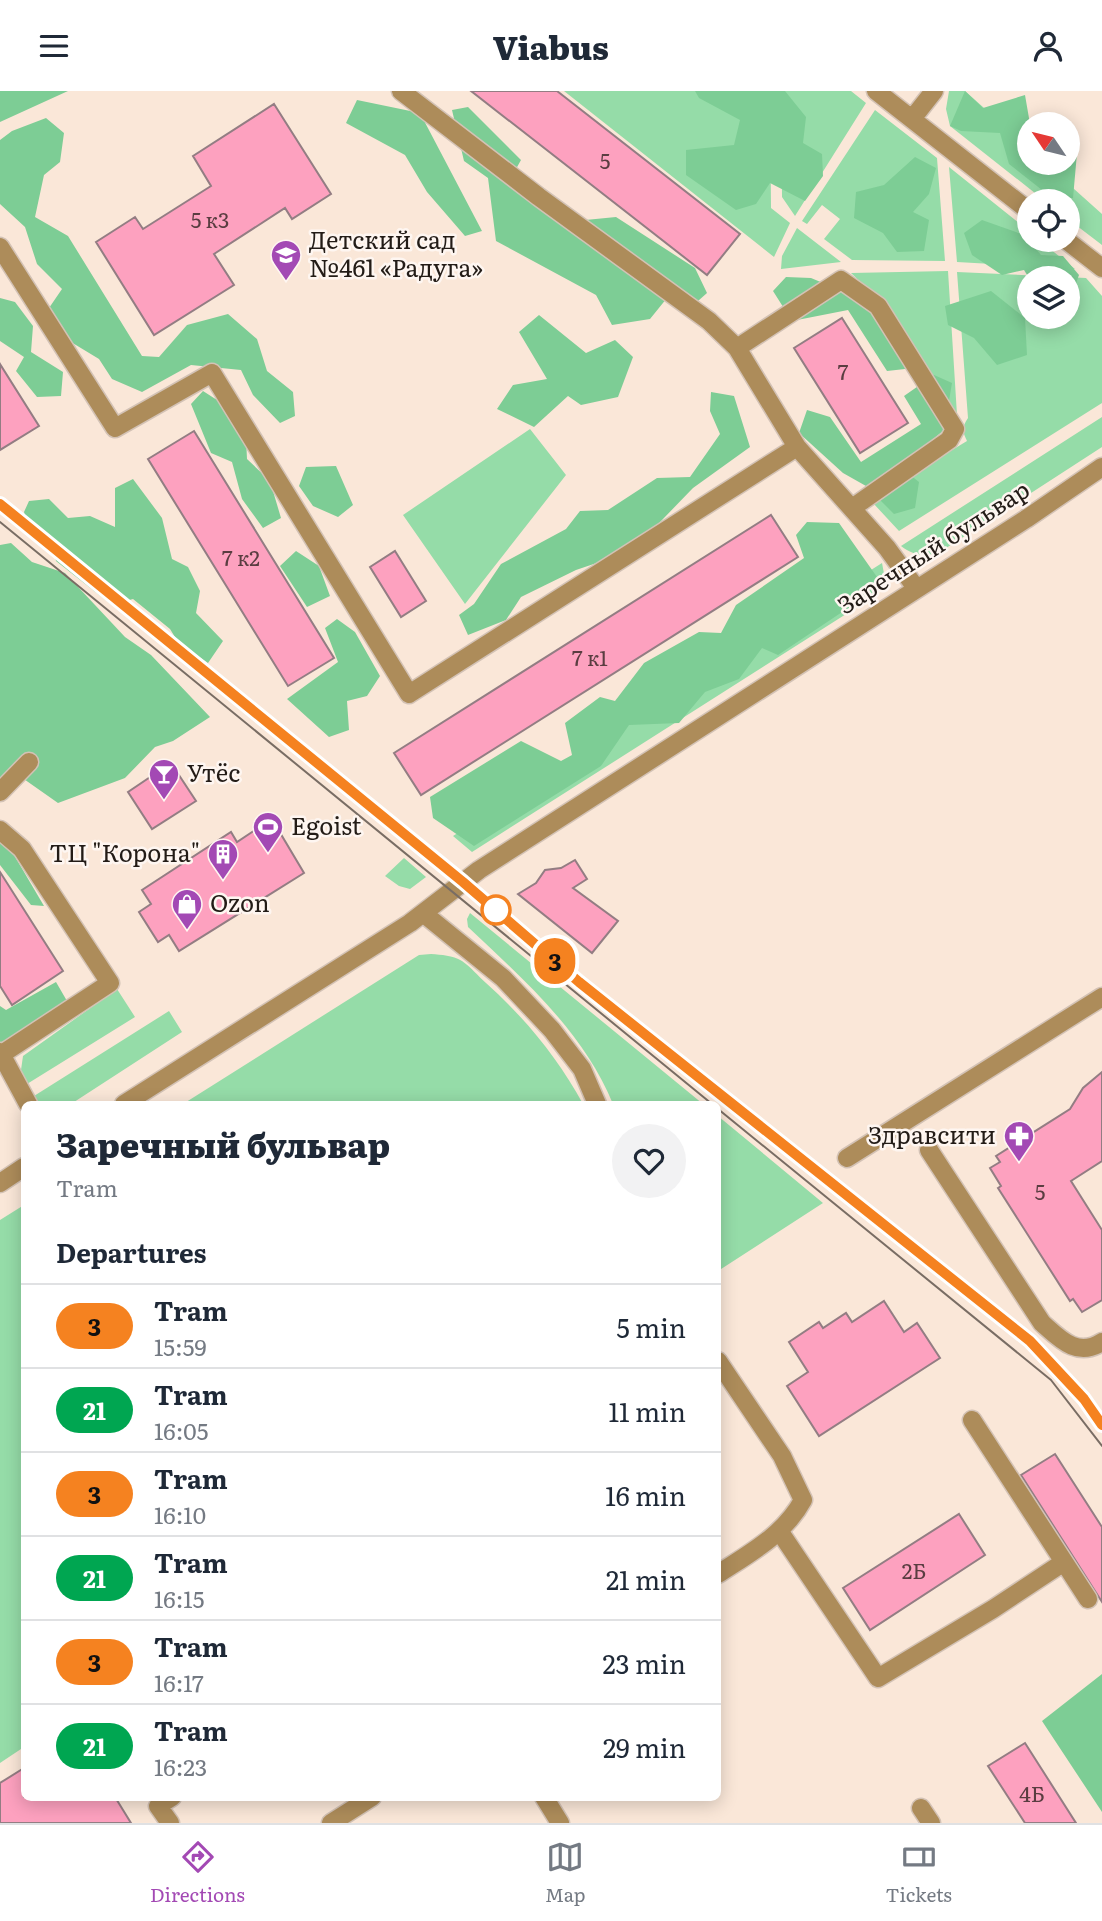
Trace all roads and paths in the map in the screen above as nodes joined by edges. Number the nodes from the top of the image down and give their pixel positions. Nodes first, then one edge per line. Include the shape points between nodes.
1 (401, 91) edge
2 (876, 91) edge
3 (934, 91) edge
4 (912, 119) junction
5 (1017, 202) edge
6 (0, 247) edge
7 (1080, 251) edge
8 (1102, 268) edge
9 (737, 348) junction
10 (797, 447) junction
11 (1102, 467) edge
12 (852, 508) junction
13 (916, 588) junction
14 (29, 762) dead end
15 (0, 792) edge
16 (0, 830) edge
17 (423, 913) junction
18 (1102, 997) edge
19 (1, 1053) edge
20 (26, 1101) edge
21 (129, 1101) edge
22 (596, 1101) edge
23 (929, 1150) dead end
24 (847, 1158) dead end
25 (21, 1169) edge
26 (0, 1183) edge
27 (1102, 1342) edge
28 (721, 1365) edge
29 (972, 1420) dead end
30 (780, 1532) junction
31 (1064, 1562) junction
32 (721, 1572) edge
33 (1088, 1599) dead end
34 (166, 1801) edge
35 (366, 1801) edge
36 (546, 1801) edge
37 (170, 1823) edge
38 (331, 1823) edge
39 (560, 1823) edge

1 - 9 street via 709,321
2 - 4 street
3 - 4 street
4 - 5 street
6 - 10 street via 115,428 212,373 409,694
7 - 8 street
9 - 10 street
9 - 12 street via 841,279 878,306 955,429 948,440
10 - 12 street
11 - 13 street, Заречный бульвар
12 - 13 street
13 - 17 street, Заречный бульвар via 479,870
14 - 15 street
16 - 19 street via 22,849 110,983
17 - 21 street, Заречный бульвар
17 - 22 street via 503,978 552,1030 582,1069
18 - 24 street
19 - 20 street
23 - 27 street via 1042,1323 1063,1343 1079,1349
25 - 26 street
28 - 30 street via 782,1456 803,1500
29 - 31 street
30 - 31 street via 878,1678
30 - 32 street
31 - 33 street
34 - 37 street via 158,1806
35 - 38 street
36 - 39 street

